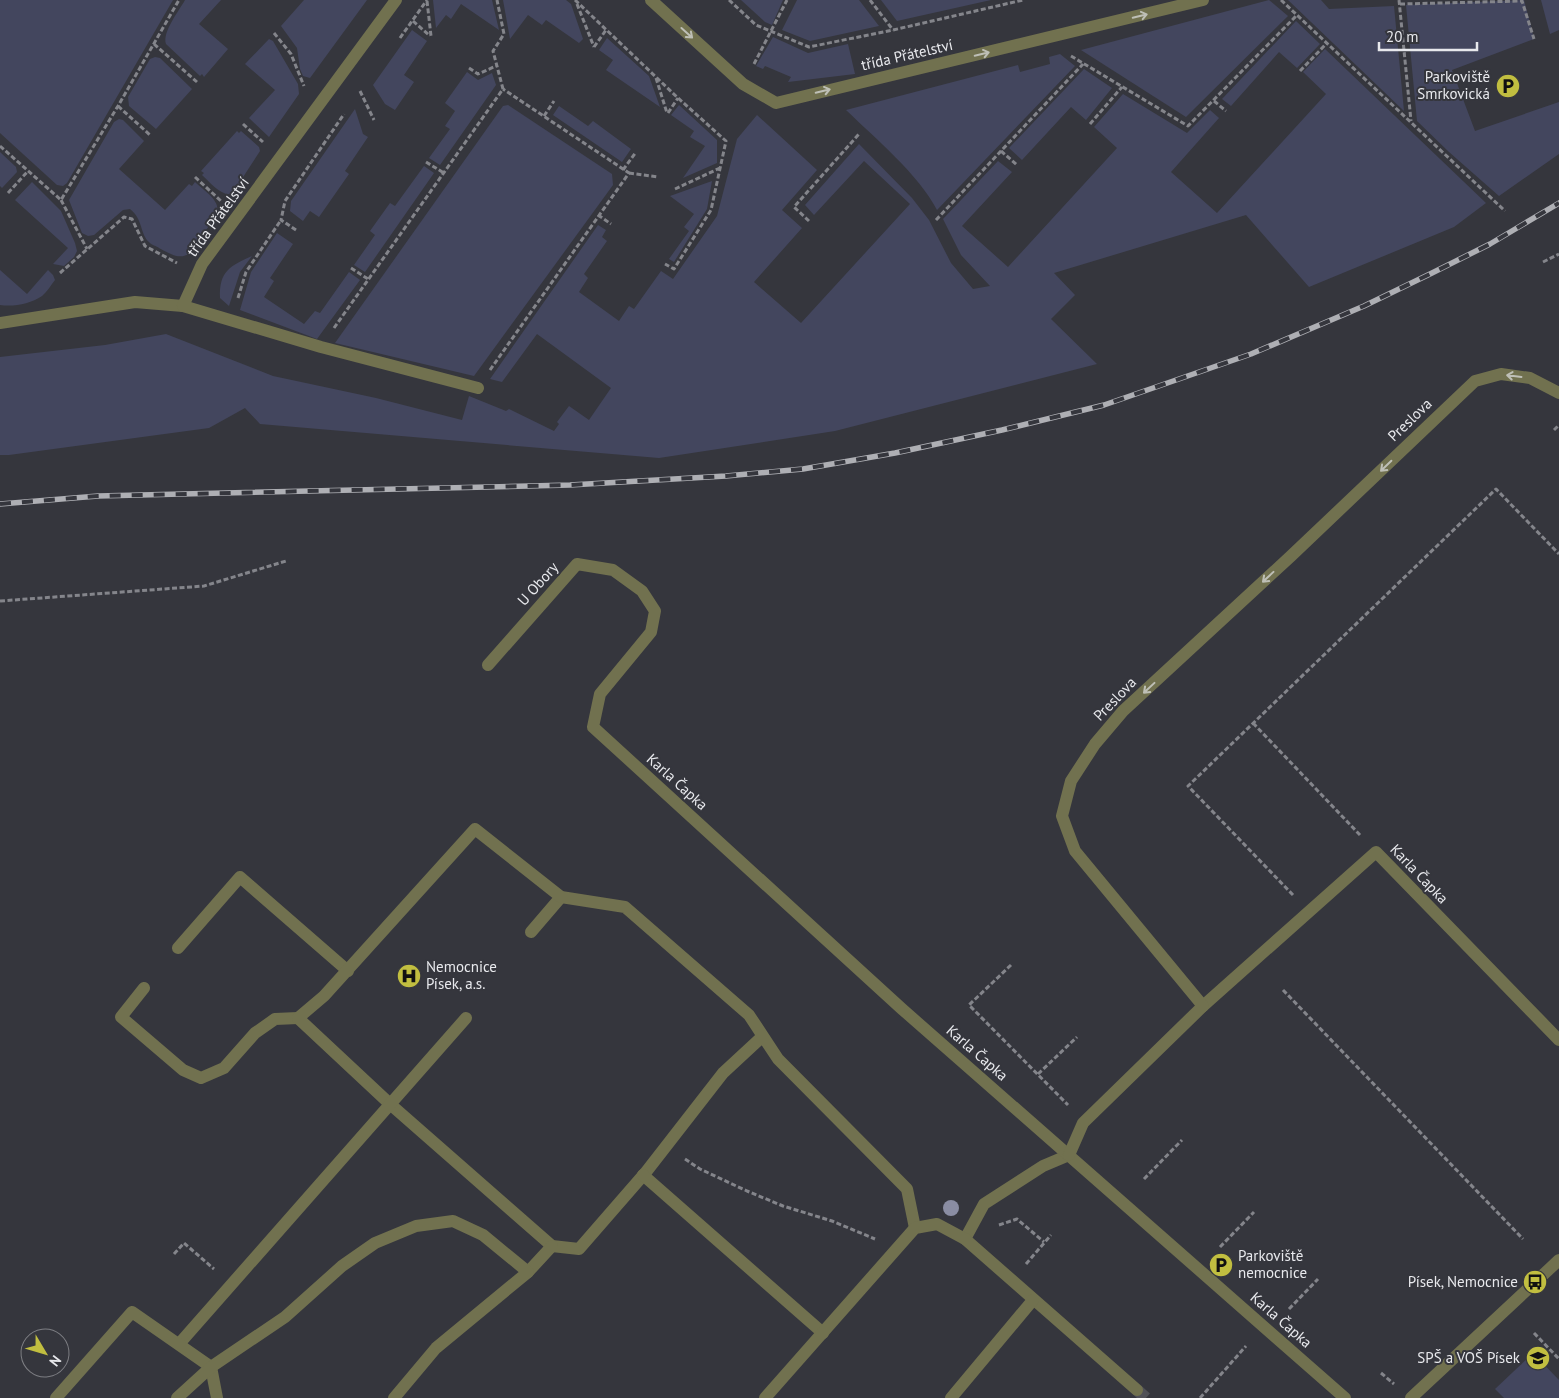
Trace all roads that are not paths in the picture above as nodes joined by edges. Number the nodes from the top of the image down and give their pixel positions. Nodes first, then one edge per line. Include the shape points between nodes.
1 (396, 0) edge
2 (651, 0) edge
3 (1203, 0) edge
4 (183, 306) junction
5 (0, 323) edge
6 (478, 388) road end
7 (1559, 393) edge
8 (488, 665) dead end
9 (593, 727) joint
10 (561, 897) junction
11 (531, 932) dead end
12 (178, 948) dead end
13 (348, 971) junction
14 (144, 988) dead end
15 (1203, 1006) junction
16 (298, 1018) junction
17 (466, 1018) dead end
18 (762, 1036) junction
19 (1559, 1040) edge
20 (390, 1104) junction
21 (1069, 1155) junction
22 (643, 1175) junction
23 (915, 1228) junction
24 (965, 1239) junction
25 (552, 1246) junction
26 (1559, 1260) edge
27 (528, 1272) junction
28 (1033, 1300) junction
29 (823, 1333) junction
30 (179, 1344) junction
31 (212, 1366) junction
32 (1137, 1390) tunnel mouth
33 (56, 1398) edge
34 (176, 1398) edge
35 (217, 1398) edge
36 (394, 1398) edge
37 (765, 1398) edge
38 (951, 1398) edge
39 (1345, 1398) edge
40 (1411, 1398) edge

1 - 4 street, třída Přátelství via 202,264
2 -> 3 street, třída Přátelství via 743,84 776,103
4 - 5 street via 135,302
4 - 6 street via 321,347
7 -> 15 street, Preslova via 1530,378 1501,374 1475,381 1123,711 1095,744 1071,781 1062,816 1075,851
8 - 9 street, U Obory via 577,564 613,570 642,591 655,611 651,632 600,694
9 - 21 street, Karla Čapka via 902,1009
10 - 11 street
10 - 13 street via 475,829
10 - 18 street via 626,907 749,1015
12 - 13 street via 240,877
13 - 16 street
14 - 16 street via 121,1016 183,1070 201,1078 224,1068 255,1033 275,1019
15 - 19 street, Karla Čapka via 1376,852
15 - 21 street via 1083,1123
16 - 20 street
17 - 20 street
18 - 22 street via 723,1073
18 - 23 street via 778,1059 907,1189
20 - 25 street
20 - 30 street
21 - 24 street via 1043,1166 984,1204
21 - 39 street, Karla Čapka
22 - 25 street via 579,1249
22 - 29 street
23 - 24 street via 937,1224
23 - 29 street
24 - 28 street
25 - 27 street
26 - 40 street
27 - 31 street via 482,1235 453,1221 416,1226 375,1243 342,1266 285,1317
27 - 36 street via 436,1348
28 - 32 street
28 - 38 street
29 - 37 street
30 - 31 street
30 - 33 street via 132,1312
31 - 34 street
31 - 35 street

